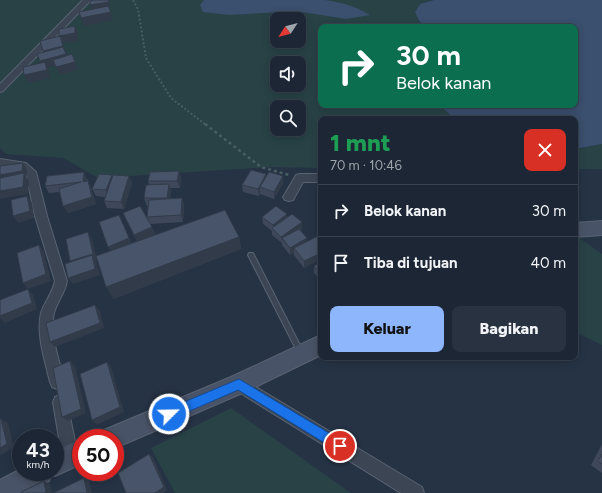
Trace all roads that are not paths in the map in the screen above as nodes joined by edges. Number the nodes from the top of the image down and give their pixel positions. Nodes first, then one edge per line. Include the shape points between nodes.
1 (88, 0) edge
2 (0, 89) edge
3 (0, 163) edge
4 (318, 178) edge
5 (289, 197) dead end
6 (602, 228) edge
7 (578, 230) edge
8 (251, 255) dead end
9 (318, 346) edge
10 (302, 354) junction
11 (239, 384) junction
12 (124, 433) edge
13 (69, 457) edge
14 (23, 481) edge
15 (1, 493) edge
16 (416, 493) edge

1 - 2 street
3 - 13 street via 22,166 31,172 41,216 61,281 47,313
4 - 5 street via 300,178
6 - 7 main road
8 - 10 lane
9 - 10 main road
10 - 11 main road
11 - 12 main road
11 - 16 street
14 - 15 main road

